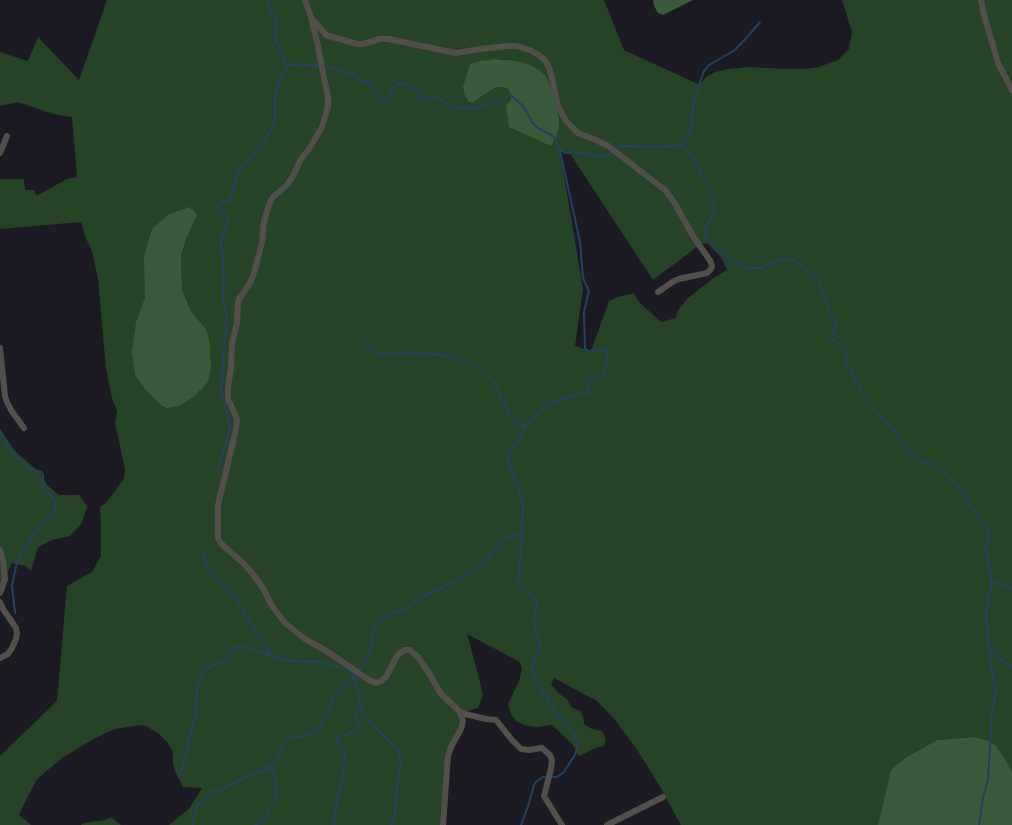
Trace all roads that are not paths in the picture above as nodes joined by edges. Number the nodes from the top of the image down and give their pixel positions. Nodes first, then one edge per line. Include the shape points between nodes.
1 (305, 0) edge
2 (981, 0) edge
3 (311, 17) junction
4 (1012, 90) edge
5 (7, 136) dead end
6 (0, 153) edge
7 (658, 292) dead end
8 (0, 348) edge
9 (24, 428) dead end
10 (0, 550) edge
11 (0, 593) edge
12 (0, 602) edge
13 (0, 658) edge
14 (458, 711) junction
15 (663, 797) dead end
16 (444, 825) edge
17 (562, 825) edge
18 (606, 825) edge

1 - 3 street
2 - 4 street via 998,63
3 - 7 street via 326,35 357,44 388,39 456,54 517,46 540,56 548,65 558,106 566,121 578,133 608,146 665,190 711,262 712,267 707,273 679,279
3 - 14 street via 327,90 327,112 319,134 292,178 270,202 255,270 238,303 228,383 228,394 237,420 218,505 218,538 253,574 278,615 305,639 376,683 386,676 400,652 410,650 424,664 441,694
5 - 6 street
8 - 9 street via 7,402
10 - 11 street via 5,575
12 - 13 street via 17,633 8,654
14 - 16 street via 462,716 462,726 448,756
14 - 17 street via 496,720 521,749 542,748 550,754 551,769 544,796
15 - 18 street

